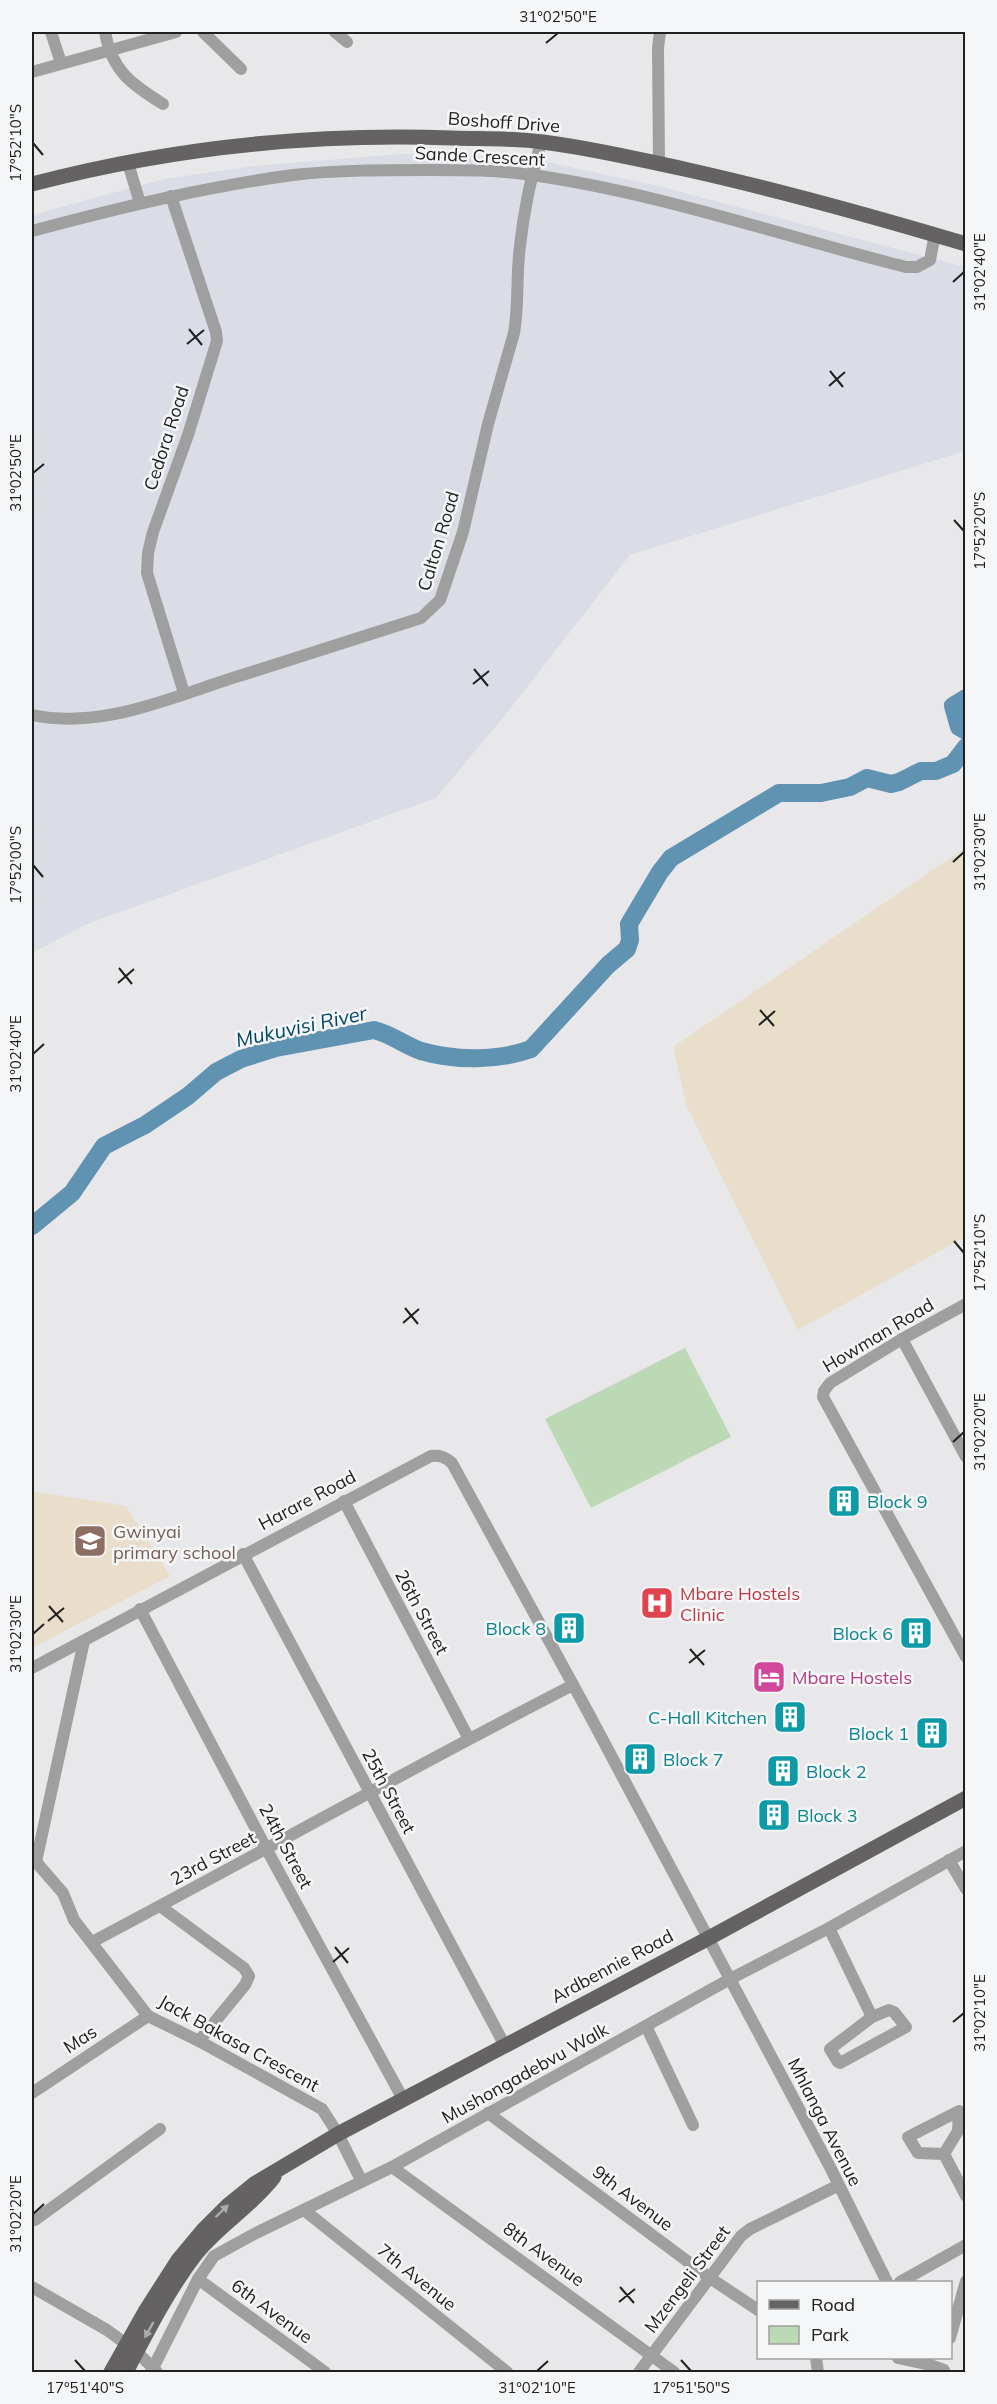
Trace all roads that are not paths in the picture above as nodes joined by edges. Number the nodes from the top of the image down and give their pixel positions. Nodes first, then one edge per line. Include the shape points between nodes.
1 (51, 32) edge
2 (105, 32) edge
3 (176, 32) edge
4 (203, 32) edge
5 (335, 32) edge
6 (660, 32) edge
7 (347, 42) dead end
8 (108, 50) junction
9 (61, 63) junction
10 (242, 69) dead end
11 (32, 72) edge
12 (163, 104) dead end
13 (541, 142) junction
14 (128, 163) junction
15 (659, 164) junction
16 (531, 175) junction
17 (32, 184) edge
18 (171, 196) junction
19 (140, 203) junction
20 (32, 231) edge
21 (935, 234) junction
22 (966, 244) edge
23 (184, 693) junction
24 (32, 715) edge
25 (966, 1304) edge
26 (902, 1339) junction
27 (443, 1456) joint
28 (966, 1457) edge
29 (344, 1501) junction
30 (243, 1554) junction
31 (140, 1609) junction
32 (84, 1641) junction
33 (966, 1657) edge
34 (32, 1668) edge
35 (573, 1685) junction
36 (469, 1739) junction
37 (369, 1795) junction
38 (966, 1798) edge
39 (267, 1850) junction
40 (966, 1851) edge
41 (949, 1860) junction
42 (34, 1863) edge
43 (966, 1889) edge
44 (160, 1906) junction
45 (829, 1928) junction
46 (707, 1939) junction
47 (92, 1942) junction
48 (730, 1979) junction
49 (148, 2016) junction
50 (872, 2017) junction
51 (646, 2026) junction
52 (199, 2041) junction
53 (504, 2044) junction
54 (32, 2093) edge
55 (404, 2099) junction
56 (488, 2113) junction
57 (693, 2125) dead end
58 (160, 2129) dead end
59 (338, 2134) junction
60 (944, 2154) dead end
61 (392, 2167) junction
62 (361, 2180) junction
63 (837, 2186) junction
64 (966, 2196) edge
65 (304, 2210) junction
66 (32, 2220) edge
67 (966, 2245) edge
68 (710, 2278) junction
69 (198, 2279) junction
70 (886, 2281) edge
71 (903, 2281) edge
72 (966, 2281) edge
73 (32, 2287) edge
74 (962, 2303) edge
75 (757, 2309) edge
76 (952, 2335) edge
77 (132, 2348) junction
78 (652, 2355) junction
79 (908, 2359) edge
80 (928, 2361) edge
81 (944, 2367) edge
82 (154, 2372) edge
83 (111, 2373) edge
84 (126, 2373) edge
85 (325, 2373) edge
86 (507, 2373) edge
87 (639, 2373) edge
88 (674, 2373) edge

1 - 9 street
2 - 8 street
3 - 8 street
4 - 10 street
5 - 7 street
6 - 15 street
8 - 9 street
8 - 12 street via 115,65 134,86
9 - 11 street
13 - 14 main road, Boshoff Drive via 421,136 314,138
13 - 15 main road, Boshoff Drive
13 - 16 street, Calton Road
14 - 17 main road, Boshoff Drive
14 - 19 street
15 - 21 main road, Boshoff Drive via 739,181
16 - 18 street, Sande Crescent via 377,170 294,175
16 - 21 street, Sande Crescent via 610,189 906,267 917,267 930,260
16 - 23 street, Calton Road via 520,247 514,333 463,532 440,600 422,618
18 - 19 street, Sande Crescent
18 - 23 street, Cedora Road via 217,336 148,553 147,573
19 - 20 street, Sande Crescent
21 - 22 main road, Boshoff Drive
23 - 24 street, Calton Road via 101,717 75,720
25 - 26 street, Howman Road
26 - 28 street
26 - 33 street, Howman Road via 826,1387 823,1397
27 - 29 street, Harare Road via 431,1456
27 - 35 street, Mhlanga Avenue via 452,1463
29 - 30 street, Harare Road
29 - 36 street, 26th Street
30 - 31 street, Harare Road
30 - 37 street, 25th Street
31 - 32 street, Harare Road
31 - 39 street, 24th Street
32 - 34 street, Harare Road
32 - 42 street, Jack Bakasa Crescent
35 - 36 street, 23rd Street
35 - 46 street, Mhlanga Avenue
36 - 37 street, 23rd Street
37 - 39 street, 23rd Street
37 - 53 street, 25th Street
38 - 46 main road, Ardbennie Road
39 - 44 street, 23rd Street
39 - 55 street, 24th Street
40 - 41 street, Mushongadebvu Walk
41 - 43 street
41 - 45 street, Mushongadebvu Walk
42 - 47 street, Jack Bakasa Crescent via 63,1893 74,1920
44 - 47 street, 23rd Street
44 - 52 street via 244,1968 249,1976
45 - 48 street, Mushongadebvu Walk
45 - 50 street
46 - 48 street, Mhlanga Avenue
46 - 53 main road, Ardbennie Road
47 - 49 street, Jack Bakasa Crescent
48 - 51 street, Mushongadebvu Walk
48 - 63 street, Mhlanga Avenue
49 - 52 street, Jack Bakasa Crescent
49 - 54 street, Mas
50 - 50 street via 830,2049 838,2062 906,2027 892,2010
51 - 56 street, Mushongadebvu Walk
51 - 57 street
52 - 59 street, Jack Bakasa Crescent via 322,2109
53 - 55 main road, Ardbennie Road
55 - 59 main road, Ardbennie Road
56 - 61 street, Mushongadebvu Walk
56 - 68 street, 9th Avenue
58 - 66 street
59 - 62 street, Jack Bakasa Crescent
59 - 77 main road, Ardbennie Road via 254,2184 203,2230 164,2280
60 - 64 street
61 - 62 street, Mushongadebvu Walk
61 - 78 street, 8th Avenue
62 - 65 street, Mushongadebvu Walk
63 - 68 street, Mzengeli Street via 745,2232
63 - 70 street, Mhlanga Avenue
65 - 69 street, Mushongadebvu Walk via 214,2256
65 - 86 street, 7th Avenue
67 - 71 street
68 - 75 street, 9th Avenue
68 - 78 street, Mzengeli Street
69 - 82 street, Mushongadebvu Walk
69 - 85 street, 6th Avenue
72 - 74 street
73 - 77 street
74 - 76 street
77 - 82 street
77 - 83 main road, Ardbennie Road
77 - 84 main road, Ardbennie Road
78 - 87 street, Mzengeli Street
78 - 88 street, 8th Avenue
79 - 80 street
80 - 81 street

